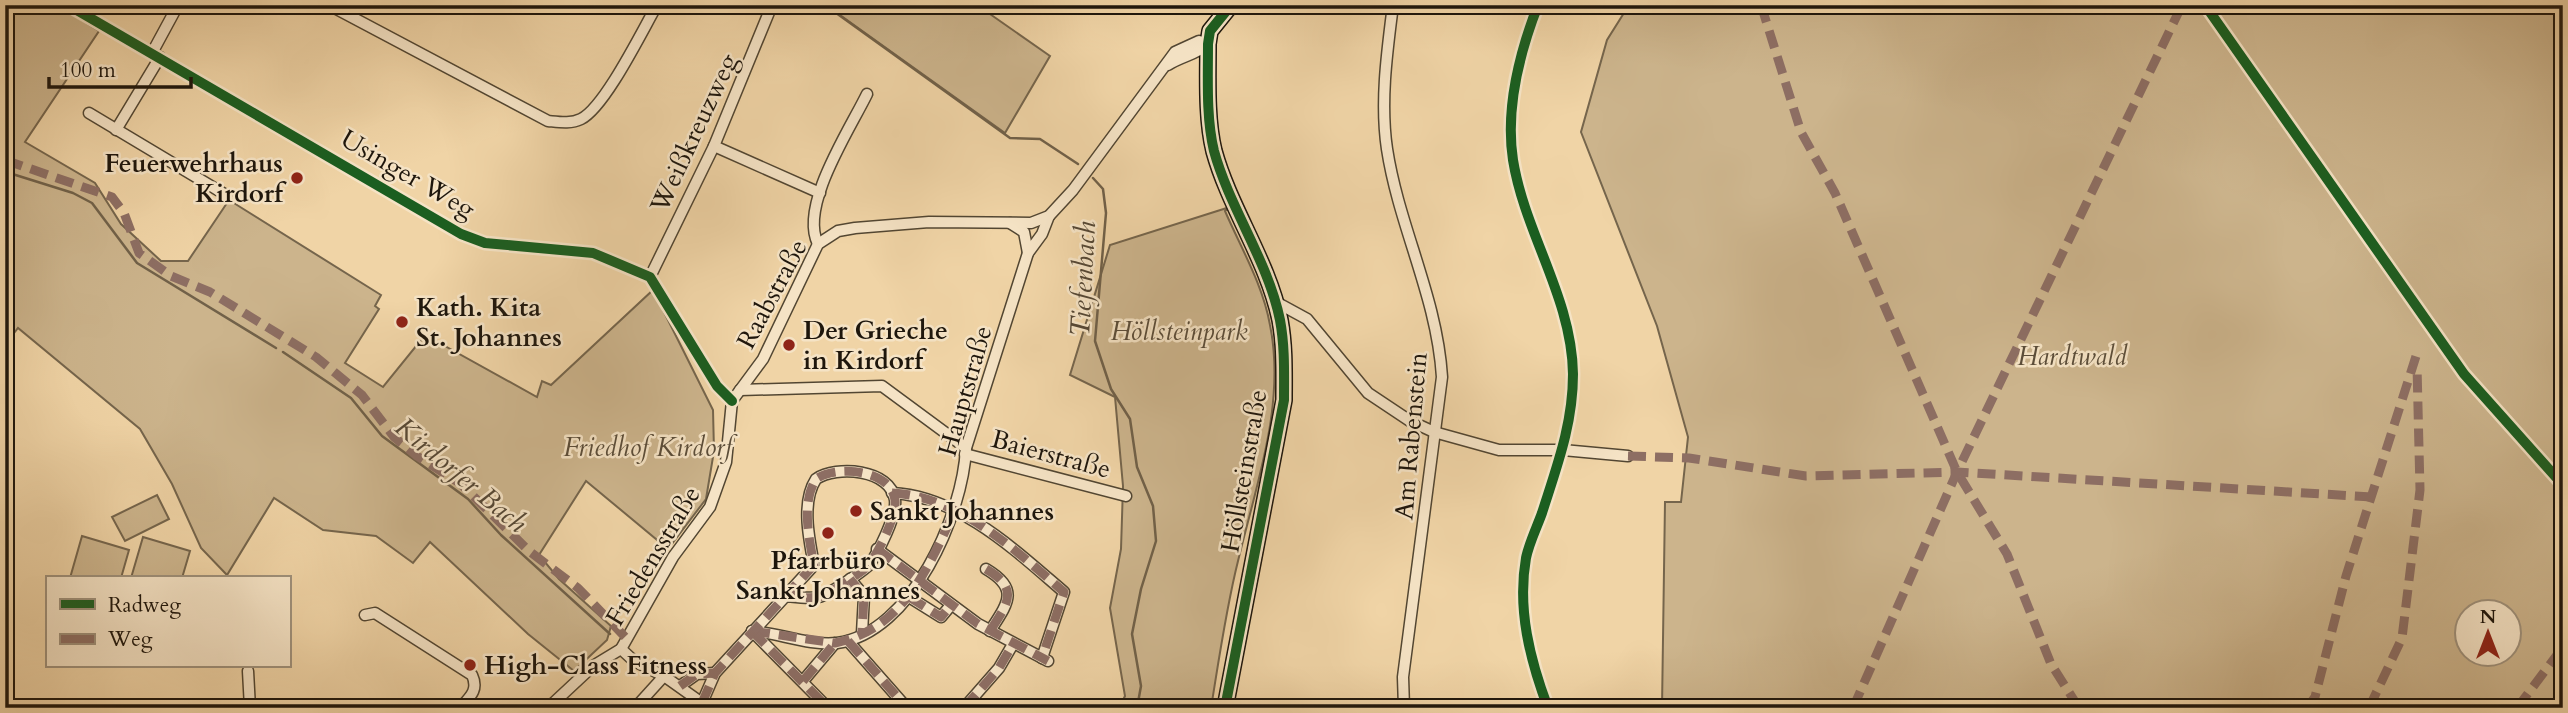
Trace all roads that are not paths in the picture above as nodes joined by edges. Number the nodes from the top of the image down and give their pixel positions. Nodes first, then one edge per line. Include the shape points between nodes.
1 (68, 5) edge
2 (178, 5) edge
3 (330, 5) edge
4 (657, 5) edge
5 (772, 5) edge
6 (1231, 5) edge
7 (1393, 5) edge
8 (1538, 5) edge
9 (1208, 44) junction
10 (156, 55) junction
11 (867, 94) dead end
12 (89, 113) dead end
13 (116, 130) junction
14 (714, 146) junction
15 (820, 192) junction
16 (226, 195) dead end
17 (1049, 216) junction
18 (1010, 223) junction
19 (818, 244) junction
20 (1028, 253) junction
21 (650, 277) junction
22 (1274, 301) junction
23 (740, 390) junction
24 (732, 401) junction
25 (1433, 432) junction
26 (1563, 450) junction
27 (966, 451) junction
28 (1628, 456) dead end
29 (892, 493) junction
30 (1126, 496) dead end
31 (955, 510) junction
32 (877, 550) junction
33 (986, 569) dead end
34 (850, 579) junction
35 (922, 580) junction
36 (786, 596) junction
37 (909, 597) junction
38 (951, 605) junction
39 (365, 615) dead end
40 (752, 631) junction
41 (990, 631) junction
42 (862, 633) junction
43 (848, 641) junction
44 (835, 643) junction
45 (1013, 644) junction
46 (621, 649) junction
47 (248, 671) dead end
48 (715, 673) junction
49 (664, 676) junction
50 (803, 681) junction
51 (680, 686) junction
52 (705, 706) edge
53 (250, 708) edge
54 (460, 708) edge
55 (548, 708) edge
56 (635, 708) edge
57 (828, 708) edge
58 (907, 708) edge
59 (964, 708) edge
60 (1225, 708) edge
61 (1404, 708) edge
62 (1548, 708) edge

1 - 10 street, Usinger Weg
2 - 10 street
3 - 4 street via 548,121 559,122 580,120 596,107
5 - 14 street, Weißkreuzweg
6 - 9 street via 1210,31
7 - 25 street, Am Rabenstein via 1385,62 1387,149 1439,338 1442,377
8 - 26 street via 1516,75 1513,161 1567,320 1573,372 1570,425
9 - 17 street via 1199,53 1161,69
9 - 22 street, Höllsteinstraße via 1214,149
10 - 13 street
10 - 21 street, Usinger Weg via 461,234 485,243 593,253
11 - 15 street
12 - 13 street
13 - 16 street
14 - 15 street
14 - 21 street, Weißkreuzweg
15 - 19 street via 812,231
17 - 18 street, Raabstraße via 1031,223
17 - 20 street, Hauptstraße
18 - 19 street, Raabstraße via 929,222 855,228
18 - 20 street via 1024,232
19 - 23 street, Raabstraße via 763,359
20 - 27 street, Hauptstraße
21 - 24 street via 717,386
22 - 25 street via 1307,319 1368,393
22 - 60 street, Höllsteinstraße via 1284,356 1284,400
23 - 24 street, Raabstraße
23 - 27 street via 883,386
24 - 46 street, Friedensstraße via 726,462 714,499 673,557
25 - 26 street via 1499,450
25 - 61 street, Am Rabenstein via 1403,677
26 - 28 street
26 - 62 street via 1526,558 1530,659
27 - 30 street, Baierstraße
27 - 31 street, Hauptstraße
29 - 31 street via 916,494
29 - 32 street via 895,506
29 - 36 street via 871,476 852,471 816,479 808,519 814,565
31 - 35 street, Hauptstraße
31 - 45 street via 1016,551 1065,592 1045,660
32 - 34 street via 869,564
32 - 35 street
33 - 41 street via 1009,590
34 - 36 street via 819,597
34 - 42 street via 864,596
35 - 37 street, Hauptstraße
35 - 38 street
36 - 40 street
37 - 38 street via 941,617
37 - 42 street, Hauptstraße
38 - 41 street
39 - 54 street via 375,613 472,674 474,692
40 - 44 street, Hauptstraße
40 - 48 street
40 - 50 street
41 - 45 street
42 - 43 street, Hauptstraße
43 - 44 street, Hauptstraße
43 - 58 street
44 - 50 street
45 - 59 street
46 - 49 street
46 - 55 street via 593,666
47 - 53 street
48 - 51 street via 697,674
48 - 52 street
49 - 51 street
49 - 56 street
50 - 57 street
51 - 52 street

